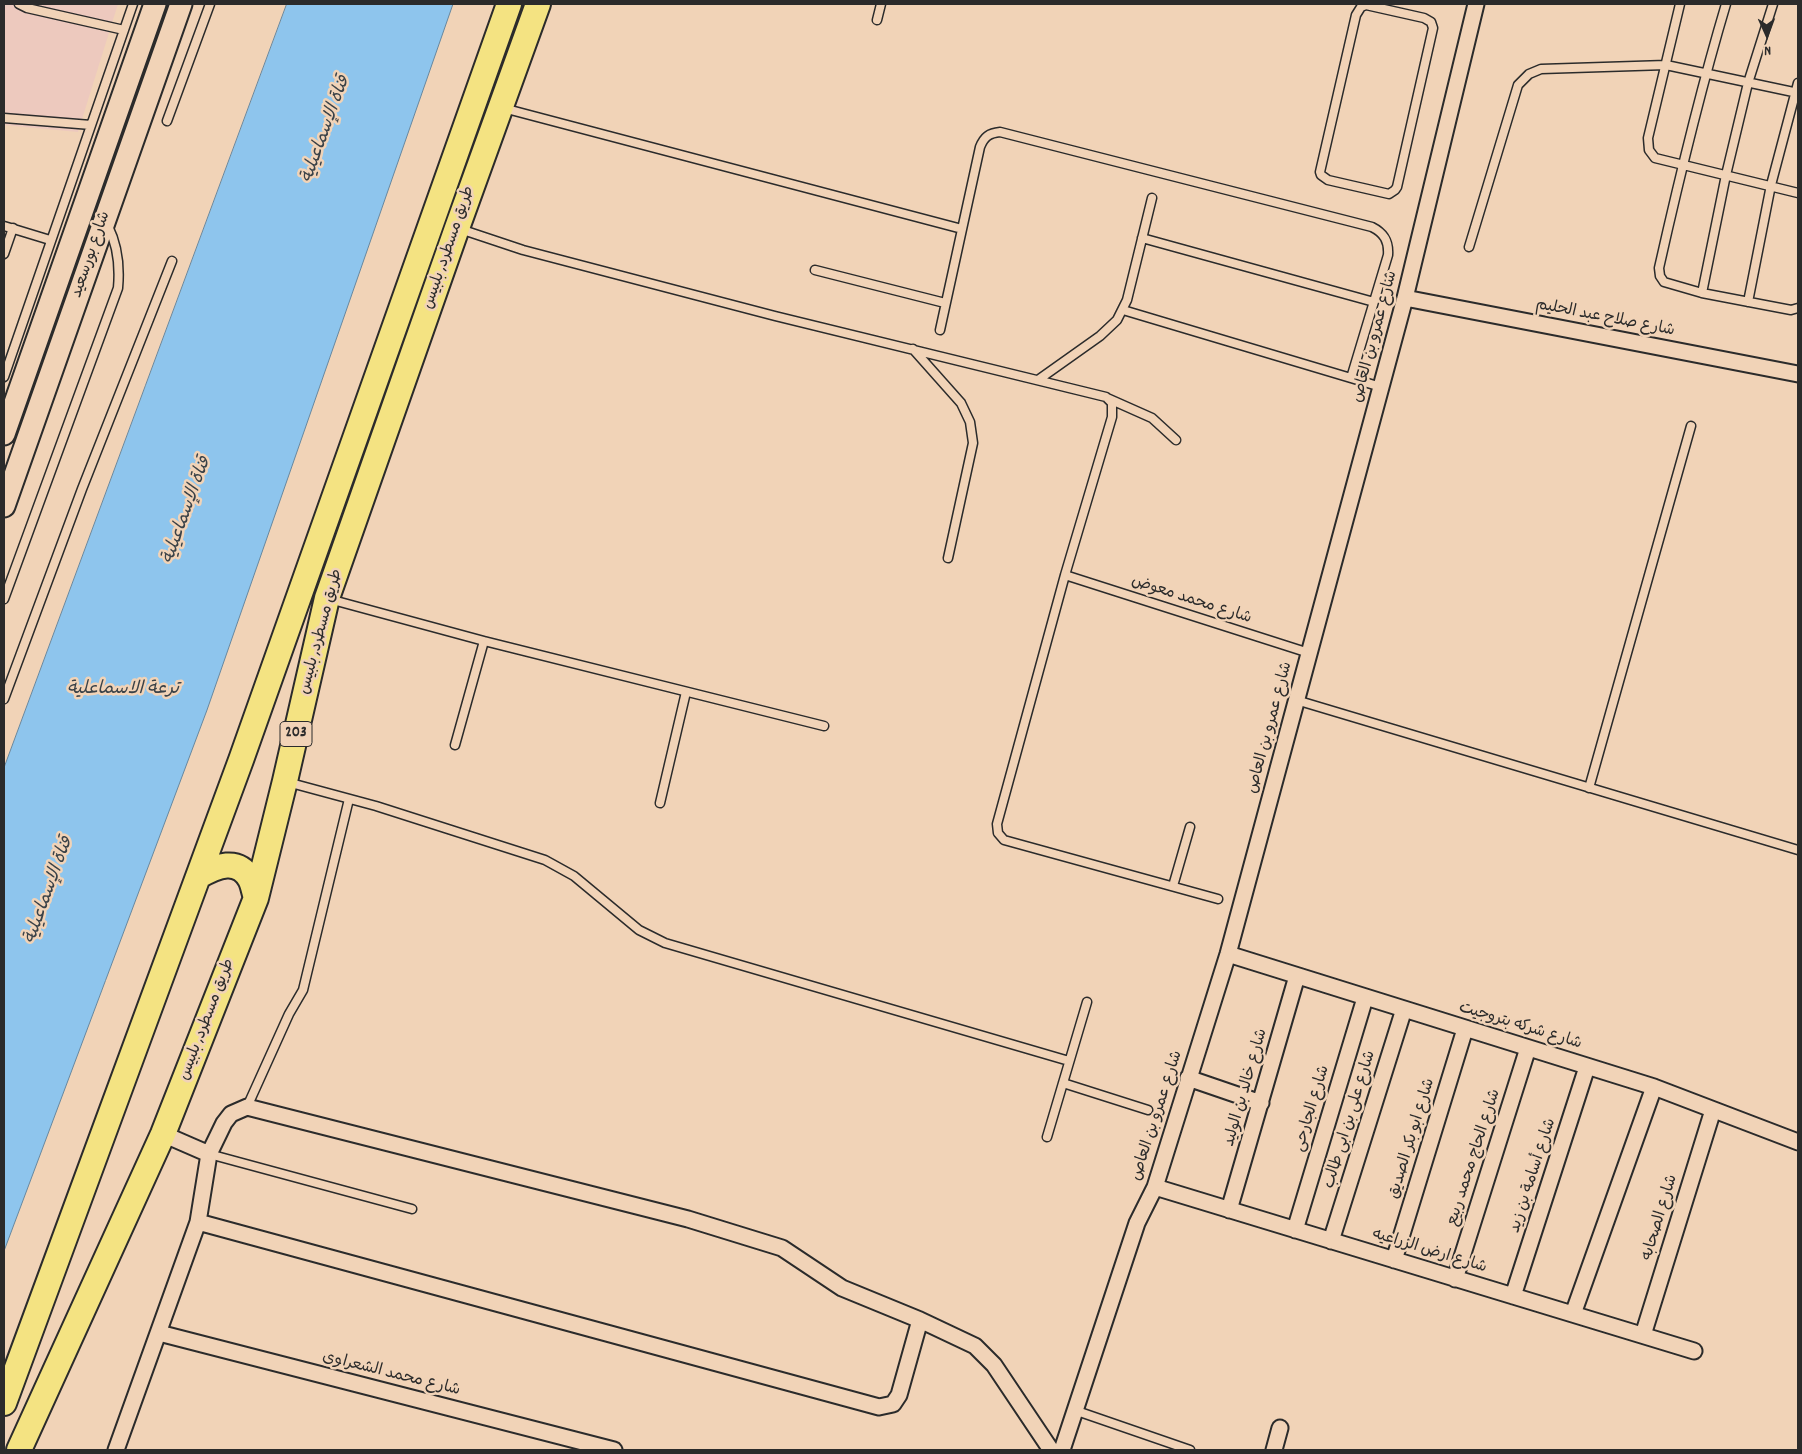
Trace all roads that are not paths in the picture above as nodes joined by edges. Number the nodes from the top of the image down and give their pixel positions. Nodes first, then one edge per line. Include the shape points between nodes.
1 (19, 4) edge
2 (133, 4) edge
3 (155, 4) edge
4 (181, 4) edge
5 (210, 4) edge
6 (509, 4) edge
7 (538, 4) edge
8 (881, 4) edge
9 (1476, 4) edge
10 (1680, 4) edge
11 (1726, 4) edge
12 (1773, 4) edge
13 (1360, 5) edge
14 (878, 20) dead end
15 (124, 30) junction
16 (1666, 65) junction
17 (1705, 74) junction
18 (1748, 83) junction
19 (1798, 84) edge
20 (1797, 93) edge
21 (501, 107) junction
22 (4, 118) edge
23 (167, 121) dead end
24 (91, 125) junction
25 (1682, 164) junction
26 (1726, 175) junction
27 (1771, 185) junction
28 (1798, 193) edge
29 (1152, 198) dead end
30 (105, 219) junction
31 (4, 226) edge
32 (13, 228) junction
33 (457, 228) junction
34 (962, 229) junction
35 (1142, 238) junction
36 (50, 240) junction
37 (1469, 247) dead end
38 (4, 254) edge
39 (172, 261) dead end
40 (815, 270) dead end
41 (1702, 293) junction
42 (1405, 298) junction
43 (1374, 302) junction
44 (1748, 302) junction
45 (945, 303) junction
46 (1798, 308) edge
47 (1123, 310) junction
48 (940, 330) dead end
49 (913, 348) junction
50 (4, 349) edge
51 (12, 352) junction
52 (1798, 374) edge
53 (4, 377) edge
54 (1351, 378) junction
55 (1038, 380) junction
56 (1381, 387) junction
57 (1106, 397) junction
58 (1691, 426) dead end
59 (4, 434) edge
60 (1176, 440) dead end
61 (4, 506) edge
62 (948, 558) dead end
63 (1065, 575) junction
64 (327, 598) junction
65 (4, 599) edge
66 (484, 641) junction
67 (1309, 653) junction
68 (686, 692) junction
69 (4, 698) edge
70 (1296, 700) junction
71 (824, 726) dead end
72 (455, 745) dead end
73 (285, 781) junction
74 (1589, 788) junction
75 (349, 799) junction
76 (660, 803) dead end
77 (1190, 827) dead end
78 (1798, 850) edge
79 (199, 876) junction
80 (1173, 886) junction
81 (256, 898) junction
82 (1218, 899) dead end
83 (1228, 954) junction
84 (1297, 976) junction
85 (1365, 998) junction
86 (1087, 1002) dead end
87 (1404, 1009) junction
88 (1465, 1029) junction
89 (1528, 1048) junction
90 (1069, 1061) junction
91 (1588, 1067) junction
92 (1188, 1078) junction
93 (1063, 1083) junction
94 (1654, 1087) junction
95 (1260, 1103) junction
96 (247, 1107) junction
97 (1148, 1110) dead end
98 (1713, 1110) junction
99 (163, 1134) junction
100 (1046, 1137) dead end
101 (1798, 1142) edge
102 (209, 1154) junction
103 (1155, 1187) junction
104 (412, 1209) dead end
105 (1230, 1210) junction
106 (198, 1222) junction
107 (1295, 1230) junction
108 (1331, 1241) junction
109 (1394, 1260) junction
110 (1455, 1278) junction
111 (1513, 1296) junction
112 (1573, 1314) junction
113 (920, 1320) junction
114 (159, 1333) junction
115 (1643, 1335) junction
116 (1694, 1351) dead end
117 (4, 1404) edge
118 (1074, 1410) junction
119 (1280, 1428) dead end
120 (19, 1450) edge
121 (116, 1450) edge
122 (614, 1450) edge
123 (1051, 1450) edge
124 (1062, 1450) edge
125 (1190, 1450) edge
126 (1274, 1450) edge

1 - 15 lane
2 - 15 lane
3 - 59 main road, شارع بورسعيد
4 - 30 main road, شارع بورسعيد
5 - 23 lane
6 - 79 main road, طريق مسطرد, بلبيس / 203
7 - 21 main road, طريق مسطرد, بلبيس / 203
8 - 14 lane
9 - 42 street, شارع عمرو بن العاص
10 - 16 lane
11 - 17 lane
12 - 18 lane
13 - 13 lane via 1320,172 1328,180 1389,194 1397,187 1434,28 1424,18
15 - 24 lane
16 - 17 lane
16 - 25 lane via 1648,138 1649,150 1655,158
16 - 37 lane via 1541,69 1529,74 1518,85
17 - 18 lane
17 - 25 lane
18 - 20 lane
18 - 26 lane
19 - 20 lane
20 - 27 lane
21 - 33 main road, طريق مسطرد, بلبيس / 203
21 - 34 lane
22 - 24 lane
24 - 36 lane
25 - 26 lane
25 - 41 lane via 1659,268 1660,276 1664,282
26 - 27 lane
26 - 41 lane
27 - 28 lane
27 - 44 lane
29 - 35 lane
30 - 61 main road, شارع بورسعيد
30 - 65 lane via 120,270 118,288
31 - 32 lane
32 - 36 lane
32 - 38 lane
33 - 49 lane via 523,250 775,316
33 - 64 main road, طريق مسطرد, بلبيس / 203
34 - 43 lane via 982,142 994,132 1005,133 1377,229 1385,238 1388,249
34 - 45 lane
35 - 43 lane
35 - 47 lane
36 - 51 lane
39 - 69 lane
40 - 45 lane
41 - 44 lane
42 - 52 street, شارع صلاح عبد الحليم
42 - 56 street, شارع عمرو بن العاص
43 - 54 lane
44 - 46 lane via 1791,310
45 - 48 lane
47 - 54 lane
47 - 55 lane via 1105,332
49 - 55 lane
49 - 62 lane via 960,403 972,432 971,453
50 - 51 lane
51 - 53 lane
54 - 56 lane
55 - 57 lane
56 - 67 street, شارع عمرو بن العاص
57 - 60 lane via 1152,418
57 - 63 lane via 1112,403 1112,417
58 - 74 lane
63 - 67 lane, شارع محمد معوض
63 - 80 lane via 997,824 998,833 1004,840
64 - 66 lane
64 - 73 main road, طريق مسطرد, بلبيس / 203
66 - 68 lane
66 - 72 lane
67 - 70 street, شارع عمرو بن العاص
68 - 71 lane
68 - 76 lane
70 - 74 lane
70 - 83 street, شارع عمرو بن العاص
73 - 75 lane
73 - 81 main road, طريق مسطرد, بلبيس / 203
74 - 78 lane
75 - 90 lane via 545,860 574,876 639,930 665,943
75 - 96 lane via 303,990
77 - 80 lane
79 - 81 main road via 226,864 241,868 251,879
79 - 117 main road, طريق مسطرد, بلبيس / 203
80 - 82 lane
81 - 99 main road, طريق مسطرد, بلبيس / 203
83 - 84 street, شارع شركه بتروجيت
83 - 92 street, شارع عمرو بن العاص
84 - 85 street, شارع شركه بتروجيت
84 - 95 street, شارع خالد بن الوليد
85 - 87 street, شارع شركه بتروجيت
85 - 107 street, شارع الجارحى
86 - 90 lane
87 - 88 street, شارع شركه بتروجيت
87 - 108 street, شارع على بن ابى طالب
88 - 89 street, شارع شركه بتروجيت
88 - 109 street, شارع ابو بكر الصديق
89 - 91 street, شارع شركه بتروجيت
89 - 110 street, شارع الحاج محمد ربيع
90 - 93 lane
91 - 94 street, شارع شركه بتروجيت
91 - 111 street, شارع أسامة بن زيد
92 - 95 street
92 - 103 street, شارع عمرو بن العاص
93 - 97 lane
93 - 100 lane
94 - 98 street, شارع شركه بتروجيت
94 - 112 street
95 - 105 street, شارع خالد بن الوليد
96 - 102 street via 232,1114 224,1123
96 - 113 street via 688,1219 762,1241 782,1248 842,1288
98 - 101 street, شارع شركه بتروجيت
98 - 115 street, شارع الصحابه
99 - 102 street
99 - 120 main road, طريق مسطرد, بلبيس / 203
102 - 104 lane
102 - 106 street
103 - 105 street, شارع ارض الزراعيه
103 - 118 street, شارع عمرو بن العاص via 1137,1223
105 - 107 street, شارع ارض الزراعيه
106 - 113 street via 879,1407 892,1404 899,1395
106 - 114 street
107 - 108 street, شارع ارض الزراعيه
108 - 109 street, شارع ارض الزراعيه
109 - 110 street, شارع ارض الزراعيه
110 - 111 street, شارع ارض الزراعيه
111 - 112 street, شارع ارض الزراعيه
112 - 115 street, شارع ارض الزراعيه
113 - 123 street via 975,1346 986,1356
114 - 121 street
114 - 122 street, شارع محمد الشعراوى
115 - 116 street, شارع ارض الزراعيه
118 - 124 street, شارع عمرو بن العاص
118 - 125 lane
119 - 126 street

